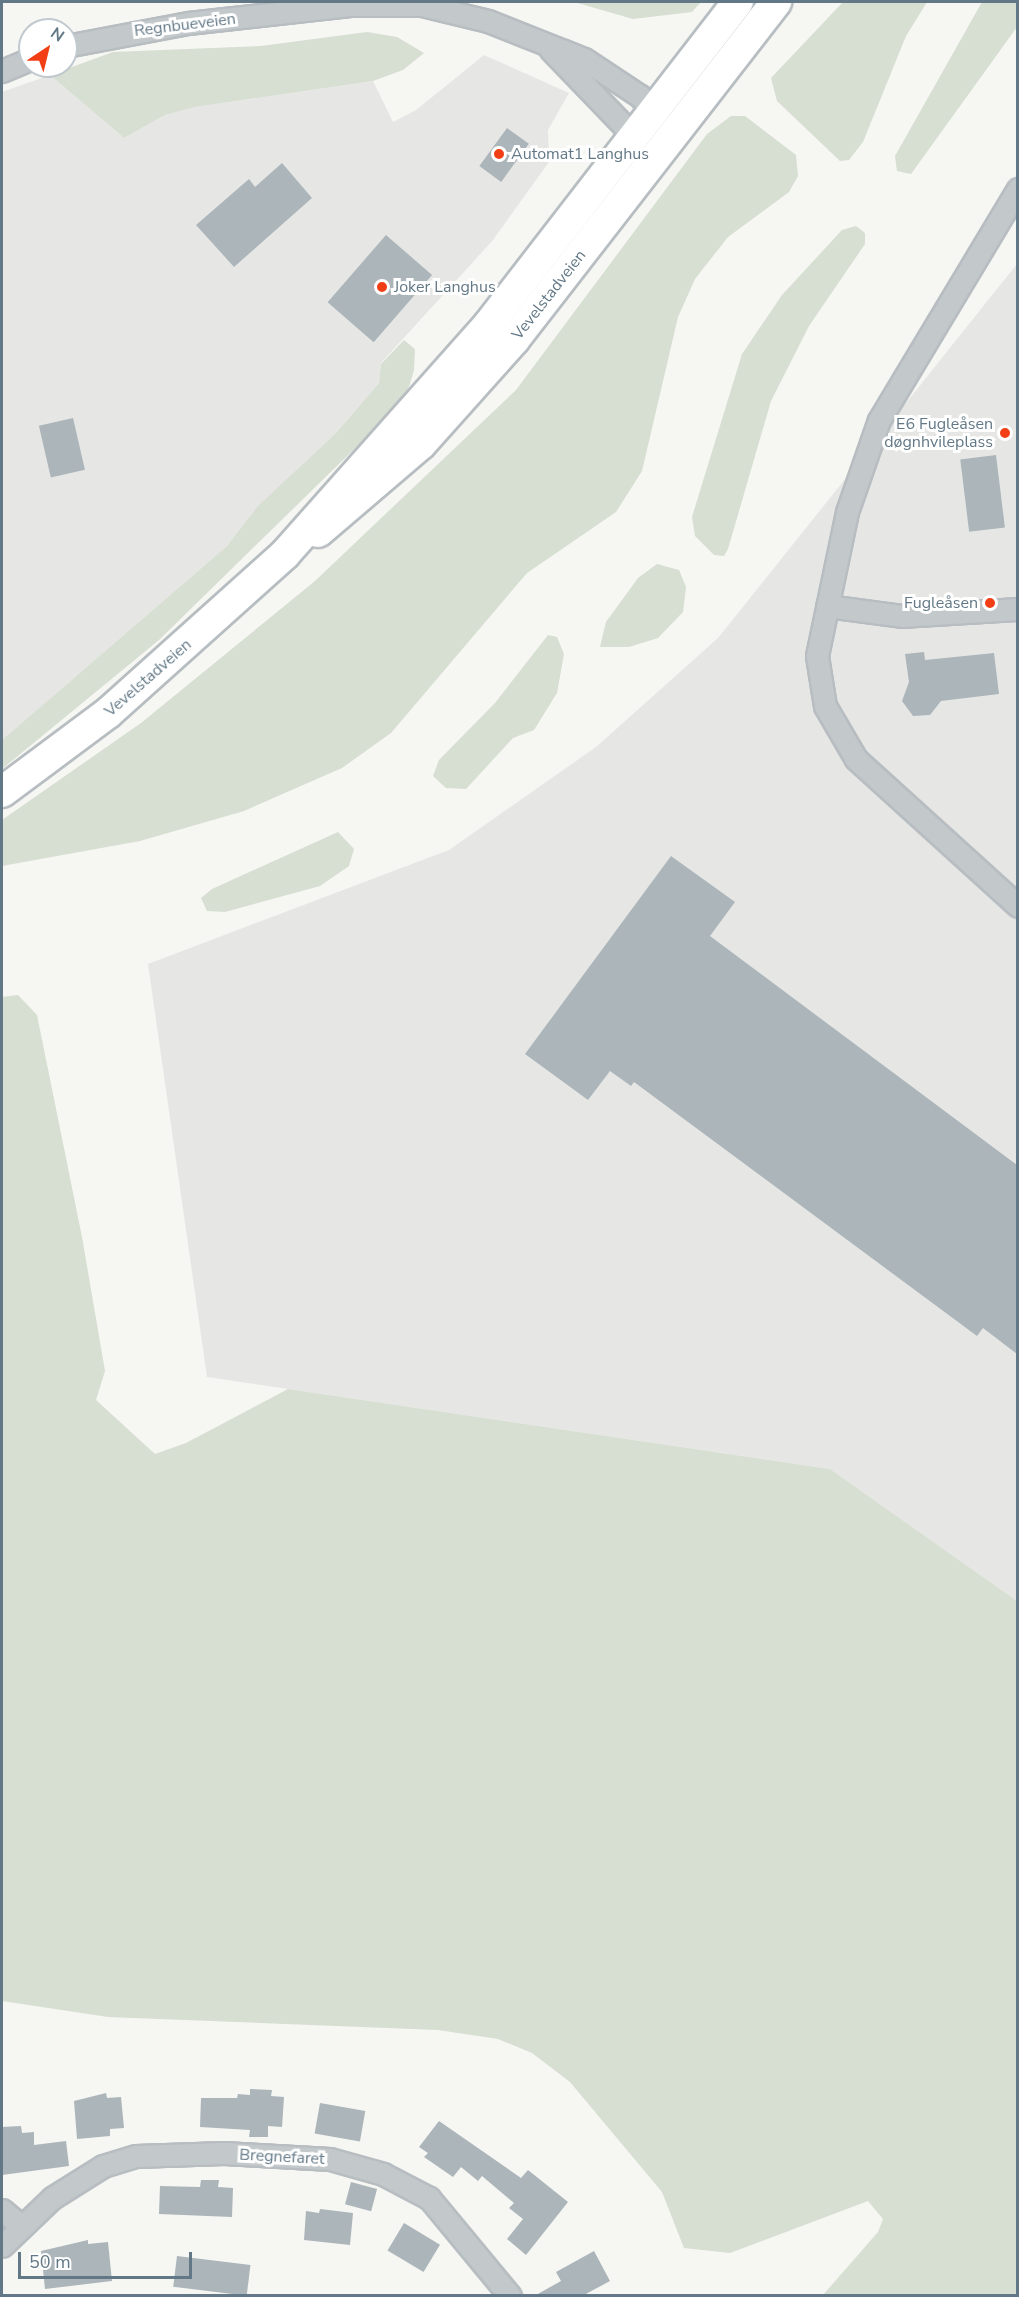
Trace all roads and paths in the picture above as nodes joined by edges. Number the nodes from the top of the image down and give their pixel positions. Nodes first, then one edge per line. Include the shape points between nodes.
1 (738, 2) edge
2 (776, 2) edge
3 (78, 44) edge
4 (549, 48) junction
5 (18, 64) edge
6 (2, 71) edge
7 (655, 109) junction
8 (636, 134) junction
9 (669, 140) junction
10 (1017, 189) edge
11 (285, 554) junction
12 (827, 606) junction
13 (1017, 609) edge
14 (2, 792) edge
15 (1017, 906) edge
16 (2, 2210) edge
17 (21, 2226) junction
18 (2, 2246) edge
19 (510, 2295) edge

1 - 7 main road, Vevelstadveien
2 - 9 main road, Vevelstadveien
3 - 4 street, Regnbueveien via 188,23 400,4 480,19
4 - 7 street, Regnbueveien via 584,59
4 - 8 street, Regnbueveien
5 - 6 street
7 - 8 main road, Vevelstadveien
7 - 9 street
8 - 9 street
8 - 11 main road, Vevelstadveien via 482,333
9 - 11 main road, Vevelstadveien via 548,298 452,411 351,508
10 - 12 street via 879,420 853,490
11 - 14 main road, Vevelstadveien via 108,713
12 - 13 street via 903,616
12 - 15 street via 817,656 819,680 837,733 883,787
16 - 17 street
17 - 18 street, Bregnefaret
17 - 19 street, Bregnefaret via 52,2198 103,2166 136,2156 224,2153 330,2159 383,2174 429,2198

